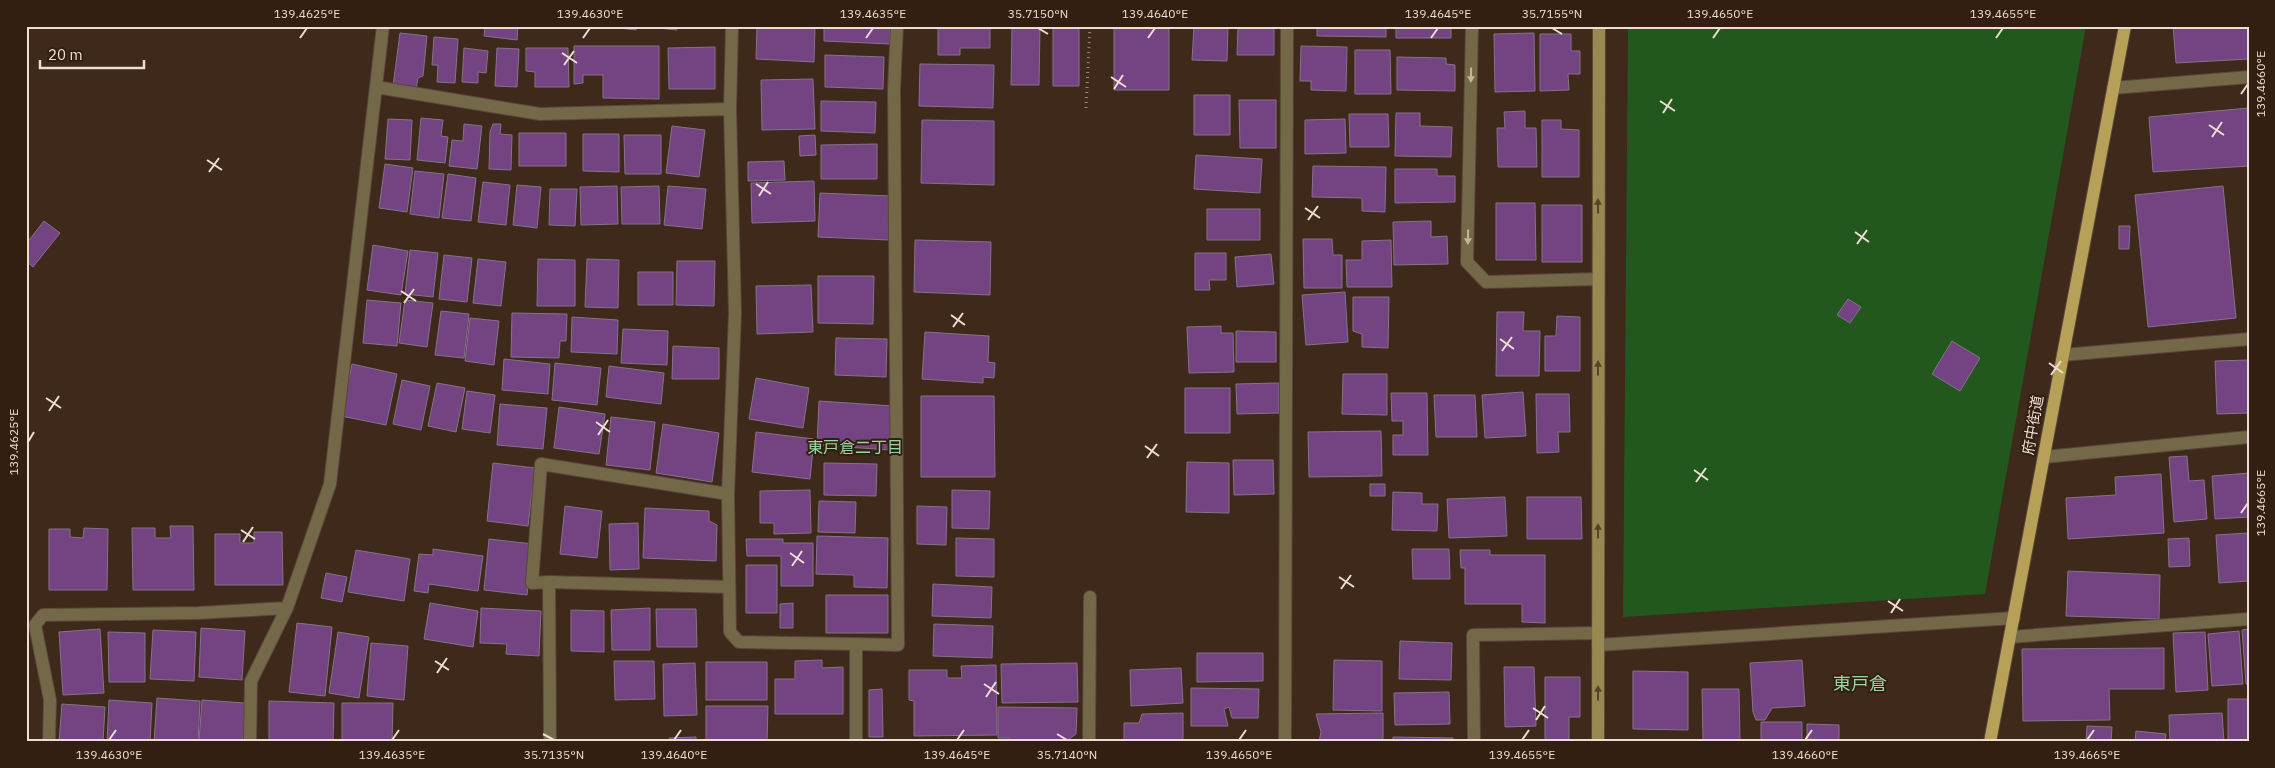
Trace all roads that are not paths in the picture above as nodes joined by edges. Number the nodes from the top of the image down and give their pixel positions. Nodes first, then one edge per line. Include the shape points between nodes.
1 (384, 26) edge
2 (732, 26) edge
3 (897, 26) edge
4 (1287, 26) edge
5 (1472, 26) edge
6 (1599, 26) edge
7 (2125, 26) edge
8 (2249, 77) edge
9 (376, 87) junction
10 (2113, 88) junction
11 (730, 109) junction
12 (1597, 280) junction
13 (2249, 339) edge
14 (2062, 355) junction
15 (2249, 437) edge
16 (2044, 456) junction
17 (728, 494) junction
18 (549, 582) junction
19 (729, 587) junction
20 (1090, 597) dead end
21 (287, 608) junction
22 (2014, 618) junction
23 (2249, 619) edge
24 (2010, 637) junction
25 (1598, 639) junction
26 (856, 644) junction
27 (49, 742) edge
28 (250, 742) edge
29 (550, 742) edge
30 (856, 742) edge
31 (1089, 742) edge
32 (1285, 742) edge
33 (1474, 742) edge
34 (1598, 742) edge
35 (1990, 742) edge

1 - 9 street
2 - 11 street
3 - 26 street via 894,89 898,644
4 - 32 street
5 -> 12 street via 1467,262 1486,282
12 -> 6 street
7 - 10 main road, 府中街道
8 - 10 street
9 - 11 street via 540,114
9 - 21 street via 330,484
10 - 14 main road, 府中街道
11 - 17 street via 735,313
25 -> 12 street
13 - 14 street
14 - 16 main road, 府中街道
15 - 16 street
16 - 22 main road, 府中街道
17 - 18 street via 541,464 532,583
17 - 19 street
18 - 19 street
18 - 29 street
19 - 26 street via 730,632 739,642
20 - 31 street
21 - 27 street via 43,615 35,625 50,700
21 - 28 street via 251,681
22 - 24 main road, 府中街道
22 - 25 street
23 - 24 street
24 - 35 main road, 府中街道
25 - 33 street via 1473,635
34 -> 25 street
26 - 30 street

